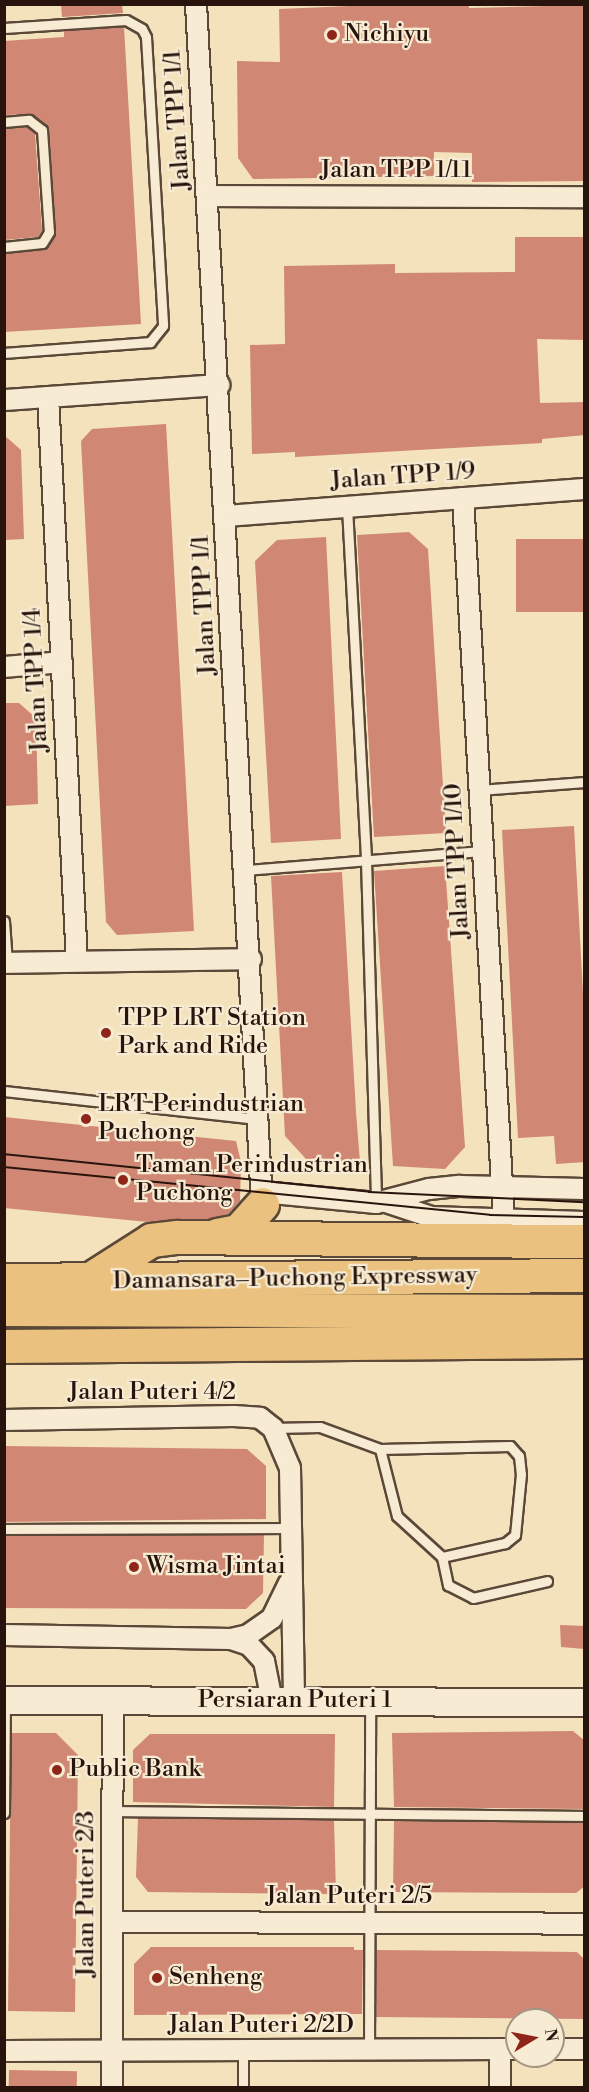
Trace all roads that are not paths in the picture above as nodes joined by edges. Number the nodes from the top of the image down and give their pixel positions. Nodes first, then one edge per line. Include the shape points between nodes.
1 (196, 4) edge
2 (4, 28) edge
3 (4, 122) edge
4 (208, 196) junction
5 (585, 197) edge
6 (4, 247) edge
7 (4, 353) edge
8 (219, 385) junction
9 (48, 397) junction
10 (4, 400) edge
11 (585, 489) edge
12 (463, 498) junction
13 (347, 507) junction
14 (226, 516) junction
15 (62, 662) junction
16 (4, 667) edge
17 (585, 782) edge
18 (480, 790) junction
19 (483, 851) junction
20 (366, 860) junction
21 (246, 870) junction
22 (4, 921) edge
23 (251, 959) junction
24 (77, 961) junction
25 (6, 963) edge
26 (4, 1091) edge
27 (260, 1119) junction
28 (502, 1186) junction
29 (585, 1189) edge
30 (262, 1198) junction
31 (381, 1202) junction
32 (504, 1221) junction
33 (585, 1222) edge
34 (205, 1237) junction
35 (294, 1238) junction
36 (585, 1241) edge
37 (585, 1275) edge
38 (4, 1280) edge
39 (87, 1281) junction
40 (4, 1310) edge
41 (159, 1310) junction
42 (585, 1311) edge
43 (4, 1328) edge
44 (585, 1341) edge
45 (4, 1346) edge
46 (4, 1420) edge
47 (273, 1428) junction
48 (380, 1449) junction
49 (291, 1528) junction
50 (4, 1529) edge
51 (442, 1557) junction
52 (292, 1572) junction
53 (547, 1581) dead end
54 (4, 1635) edge
55 (231, 1639) junction
56 (5, 1700) edge
57 (113, 1700) junction
58 (283, 1701) junction
59 (370, 1701) junction
60 (585, 1702) edge
61 (113, 1812) junction
62 (4, 1813) edge
63 (370, 1814) junction
64 (585, 1816) edge
65 (113, 1922) junction
66 (369, 1923) junction
67 (585, 1924) edge
68 (565, 2049) edge
69 (585, 2049) edge
70 (369, 2050) junction
71 (505, 2050) edge
72 (4, 2051) edge
73 (243, 2051) junction
74 (112, 2052) junction
75 (505, 2067) edge
76 (112, 2088) edge
77 (243, 2088) edge
78 (500, 2088) edge

1 - 4 street, Jalan TPP 1/1
2 - 7 lane via 126,20 142,29 146,37 163,326 150,342
3 - 6 lane via 29,120 42,130 49,232 42,243
4 - 5 street, Jalan TPP 1/11
4 - 8 street, Jalan TPP 1/1
8 - 9 street
8 - 14 street, Jalan TPP 1/1
9 - 10 street
9 - 15 street, Jalan TPP 1/4
11 - 12 street, Jalan TPP 1/9
12 - 13 street, Jalan TPP 1/9
12 - 18 street, Jalan TPP 1/10
13 - 14 street, Jalan TPP 1/9
13 - 20 lane
14 - 21 street, Jalan TPP 1/1
15 - 16 street
15 - 24 street, Jalan TPP 1/4
17 - 18 lane
18 - 19 street, Jalan TPP 1/10
19 - 20 lane
19 - 28 street, Jalan TPP 1/10
20 - 21 lane
20 - 31 lane
21 - 23 street, Jalan TPP 1/1
22 - 25 lane
23 - 24 street
23 - 27 street, Jalan TPP 1/1
24 - 25 street
26 - 27 lane
27 - 30 street, Jalan TPP 1/1
28 - 29 street
28 - 31 street via 429,1189
28 - 32 street, Jalan TPP 1/10
30 - 31 street
30 - 34 highway via 238,1231
30 - 35 highway via 276,1229
31 - 32 street via 431,1217
32 - 33 street
34 - 35 highway
34 - 39 highway via 151,1240
35 - 36 highway
37 - 39 highway, Damansara–Puchong Expressway
38 - 39 highway, Damansara–Puchong Expressway
40 - 41 highway, Damansara–Puchong Expressway
41 - 42 highway, Damansara–Puchong Expressway
41 - 43 highway via 128,1326
44 - 45 highway
46 - 47 street, Jalan Puteri 4/2 via 234,1416 260,1418
47 - 48 lane via 320,1427
47 - 49 street via 290,1468
48 - 51 lane via 396,1516
48 - 51 lane via 510,1446 519,1456 515,1535 505,1543
49 - 50 lane
49 - 52 street
51 - 53 lane via 448,1585 473,1598
52 - 55 street via 286,1594 272,1618 248,1635
52 - 58 street
54 - 55 street
55 - 58 street via 249,1644 264,1661
56 - 57 street, Persiaran Puteri 1
56 - 62 lane
57 - 58 street, Persiaran Puteri 1
57 - 61 street, Jalan Puteri 2/3
58 - 59 street, Persiaran Puteri 1
59 - 60 street, Persiaran Puteri 1
59 - 63 lane
61 - 63 lane
61 - 65 street, Jalan Puteri 2/3
63 - 64 lane
63 - 66 lane
65 - 66 street, Jalan Puteri 2/5
65 - 74 street, Jalan Puteri 2/3
66 - 67 street, Jalan Puteri 2/5
66 - 70 lane
68 - 69 street
70 - 71 street, Jalan Puteri 2/2D
70 - 73 street, Jalan Puteri 2/2D
72 - 74 street, Jalan Puteri 2/2D
73 - 74 street, Jalan Puteri 2/2D
73 - 77 lane
74 - 76 street, Jalan Puteri 2/3
75 - 78 street

